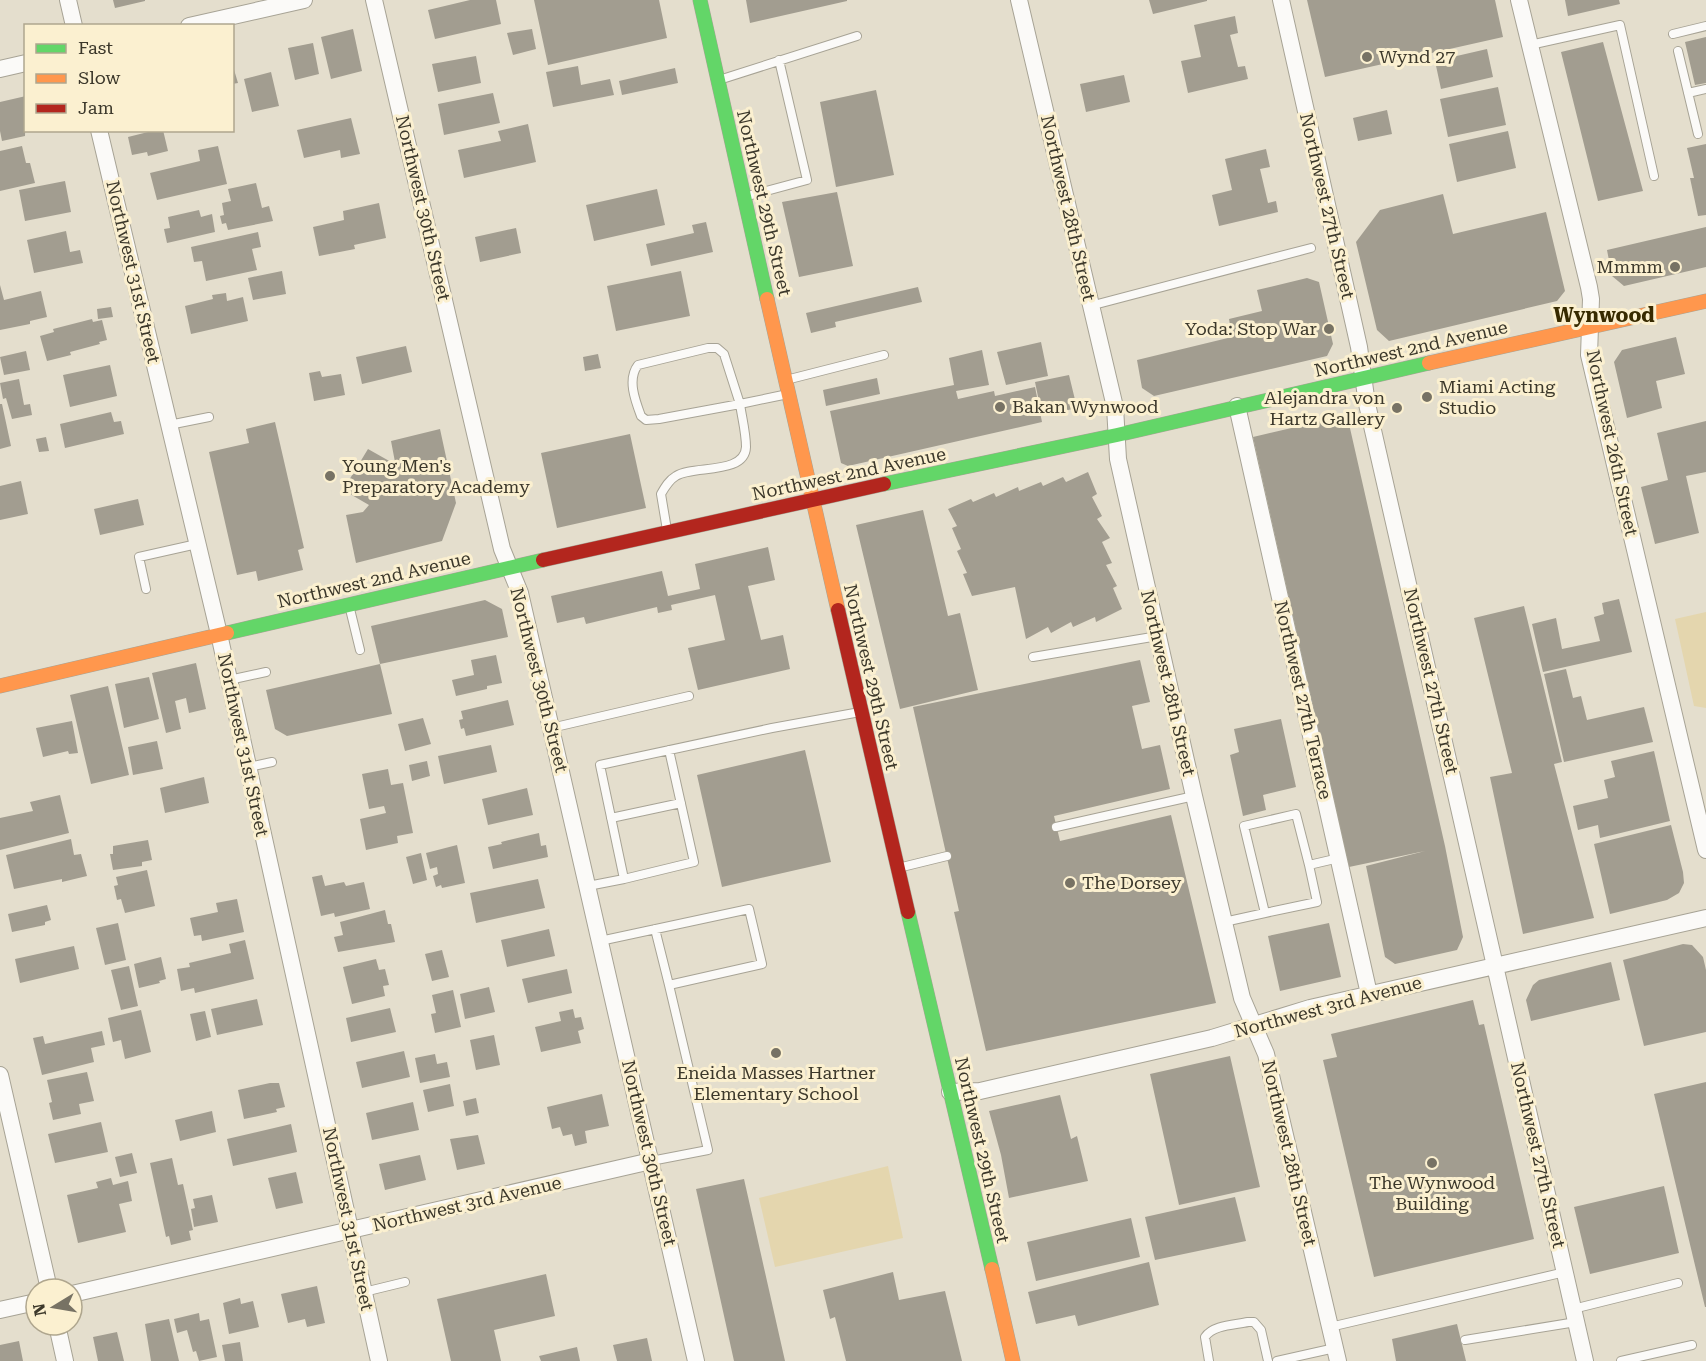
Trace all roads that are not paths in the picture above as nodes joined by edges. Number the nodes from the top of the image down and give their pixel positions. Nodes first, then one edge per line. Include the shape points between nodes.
1 (68, 0) edge
2 (304, 0) edge
3 (374, 0) edge
4 (700, 0) edge
5 (1018, 0) edge
6 (1281, 0) edge
7 (1519, 0) edge
8 (74, 24) edge
9 (198, 24) edge
10 (1706, 26) edge
11 (1673, 34) dead end
12 (857, 36) dead end
13 (1530, 45) junction
14 (1678, 51) dead end
15 (779, 60) junction
16 (24, 63) edge
17 (0, 69) edge
18 (718, 80) junction
19 (1706, 89) edge
20 (1688, 93) junction
21 (99, 132) edge
22 (1698, 134) dead end
23 (1654, 176) dead end
24 (744, 197) junction
25 (1311, 248) dead end
26 (1706, 301) edge
27 (1090, 306) junction
28 (1591, 327) junction
29 (884, 355) dead end
30 (1364, 377) junction
31 (785, 380) junction
32 (788, 394) junction
33 (740, 404) junction
34 (1237, 406) junction
35 (208, 417) dead end
36 (169, 425) junction
37 (1117, 435) junction
38 (812, 500) junction
39 (667, 534) junction
40 (197, 544) junction
41 (510, 568) junction
42 (146, 589) dead end
43 (349, 604) junction
44 (219, 634) junction
45 (1158, 636) junction
46 (360, 650) dead end
47 (1033, 657) dead end
48 (266, 672) dead end
49 (229, 680) junction
50 (0, 686) edge
51 (689, 696) dead end
52 (860, 712) junction
53 (551, 728) junction
54 (669, 750) junction
55 (272, 762) dead end
56 (249, 767) junction
57 (1194, 796) junction
58 (681, 803) junction
59 (611, 818) junction
60 (1056, 827) dead end
61 (1706, 850) edge
62 (947, 856) dead end
63 (1339, 858) junction
64 (1309, 865) junction
65 (898, 868) junction
66 (624, 879) junction
67 (588, 886) junction
68 (1265, 913) junction
69 (1706, 918) edge
70 (1224, 922) junction
71 (655, 929) junction
72 (600, 940) junction
73 (1495, 965) junction
74 (669, 985) junction
75 (1369, 994) junction
76 (1255, 1025) junction
77 (0, 1075) edge
78 (950, 1092) junction
79 (651, 1161) junction
80 (351, 1231) junction
81 (1565, 1272) junction
82 (46, 1277) edge
83 (405, 1282) dead end
84 (1678, 1284) dead end
85 (84, 1291) edge
86 (364, 1292) junction
87 (24, 1305) edge
88 (0, 1310) edge
89 (1575, 1316) junction
90 (1330, 1327) junction
91 (60, 1337) edge
92 (1465, 1340) dead end
93 (1692, 1345) dead end
94 (1336, 1354) edge
95 (65, 1361) edge
96 (379, 1361) edge
97 (696, 1361) edge
98 (1013, 1361) edge
99 (1209, 1361) edge
100 (1268, 1361) edge
101 (1277, 1361) edge
102 (1585, 1361) edge
103 (1621, 1361) edge

1 - 8 street
2 - 9 street
3 - 41 street, Northwest 30th Street via 502,549
4 - 18 street, Northwest 29th Street
5 - 27 street, Northwest 28th Street
6 - 30 street, Northwest 27th Street
7 - 13 street, Northwest 26th Street
10 - 11 lane
12 - 15 lane
13 - 23 lane via 1620,25
13 - 28 street, Northwest 26th Street via 1589,287
14 - 20 lane
15 - 18 lane
15 - 24 lane via 807,180
16 - 17 street
18 - 24 street, Northwest 29th Street
19 - 20 lane
20 - 22 lane
21 - 36 street, Northwest 31st Street
24 - 31 street, Northwest 29th Street
25 - 27 lane
26 - 28 street, Northwest 2nd Avenue
27 - 37 street, Northwest 28th Street via 1115,406
28 - 30 street, Northwest 2nd Avenue
28 - 61 street, Northwest 26th Street via 1589,355
29 - 31 lane
30 - 34 street, Northwest 2nd Avenue
30 - 73 street, Northwest 27th Street
31 - 32 street, Northwest 29th Street
32 - 33 lane
32 - 38 street, Northwest 29th Street
33 - 33 lane via 724,354 717,348 638,365 633,372 636,402 646,420
33 - 39 lane via 746,449 731,465 678,474 669,482 661,494
34 - 37 street, Northwest 2nd Avenue
34 - 63 street, Northwest 27th Terrace
35 - 36 lane
36 - 40 street, Northwest 31st Street
37 - 38 street, Northwest 2nd Avenue
37 - 45 street, Northwest 28th Street via 1118,459
38 - 39 street, Northwest 2nd Avenue
38 - 52 street, Northwest 29th Street
39 - 41 street, Northwest 2nd Avenue
40 - 42 lane via 139,557
40 - 44 street, Northwest 31st Street
41 - 43 street, Northwest 2nd Avenue
41 - 53 street, Northwest 30th Street via 520,593
43 - 44 street, Northwest 2nd Avenue
43 - 46 lane
44 - 49 street, Northwest 31st Street
44 - 50 street, Northwest 2nd Avenue
45 - 47 lane
45 - 57 street, Northwest 28th Street
48 - 49 lane
49 - 56 street, Northwest 31st Street
51 - 53 lane
52 - 54 lane
52 - 65 street, Northwest 29th Street
53 - 67 street, Northwest 30th Street
54 - 58 lane
54 - 59 lane via 600,765
55 - 56 lane
56 - 80 street, Northwest 31st Street
57 - 60 lane
57 - 70 street, Northwest 28th Street
58 - 59 lane
58 - 66 lane via 694,862
59 - 66 lane
62 - 65 lane
63 - 64 lane
63 - 75 street, Northwest 27th Terrace
64 - 68 lane via 1317,902
64 - 68 lane via 1296,814 1244,826
65 - 78 street, Northwest 29th Street
66 - 67 lane
67 - 72 street, Northwest 30th Street
68 - 70 lane
69 - 73 street, Northwest 3rd Avenue
70 - 76 street, Northwest 28th Street via 1242,998
71 - 72 lane
71 - 74 lane
71 - 74 lane via 749,909 762,964
72 - 79 street, Northwest 30th Street
73 - 75 street, Northwest 3rd Avenue
73 - 81 street, Northwest 27th Street
74 - 79 lane via 708,1150
75 - 76 street, Northwest 3rd Avenue
76 - 78 street, Northwest 3rd Avenue via 980,1091
76 - 90 street, Northwest 28th Street via 1266,1054
77 - 82 street
78 - 98 street, Northwest 29th Street
79 - 80 street, Northwest 3rd Avenue
79 - 97 street, Northwest 30th Street
80 - 85 street, Northwest 3rd Avenue
80 - 86 street, Northwest 31st Street
81 - 89 street, Northwest 27th Street
81 - 90 lane
83 - 86 lane
84 - 89 lane
86 - 96 street, Northwest 31st Street
87 - 88 street
89 - 92 lane
89 - 102 street, Northwest 27th Street
90 - 94 street, Northwest 28th Street
91 - 95 street
93 - 103 lane
94 - 101 lane
99 - 100 lane via 1205,1337 1208,1332 1248,1322 1261,1329

